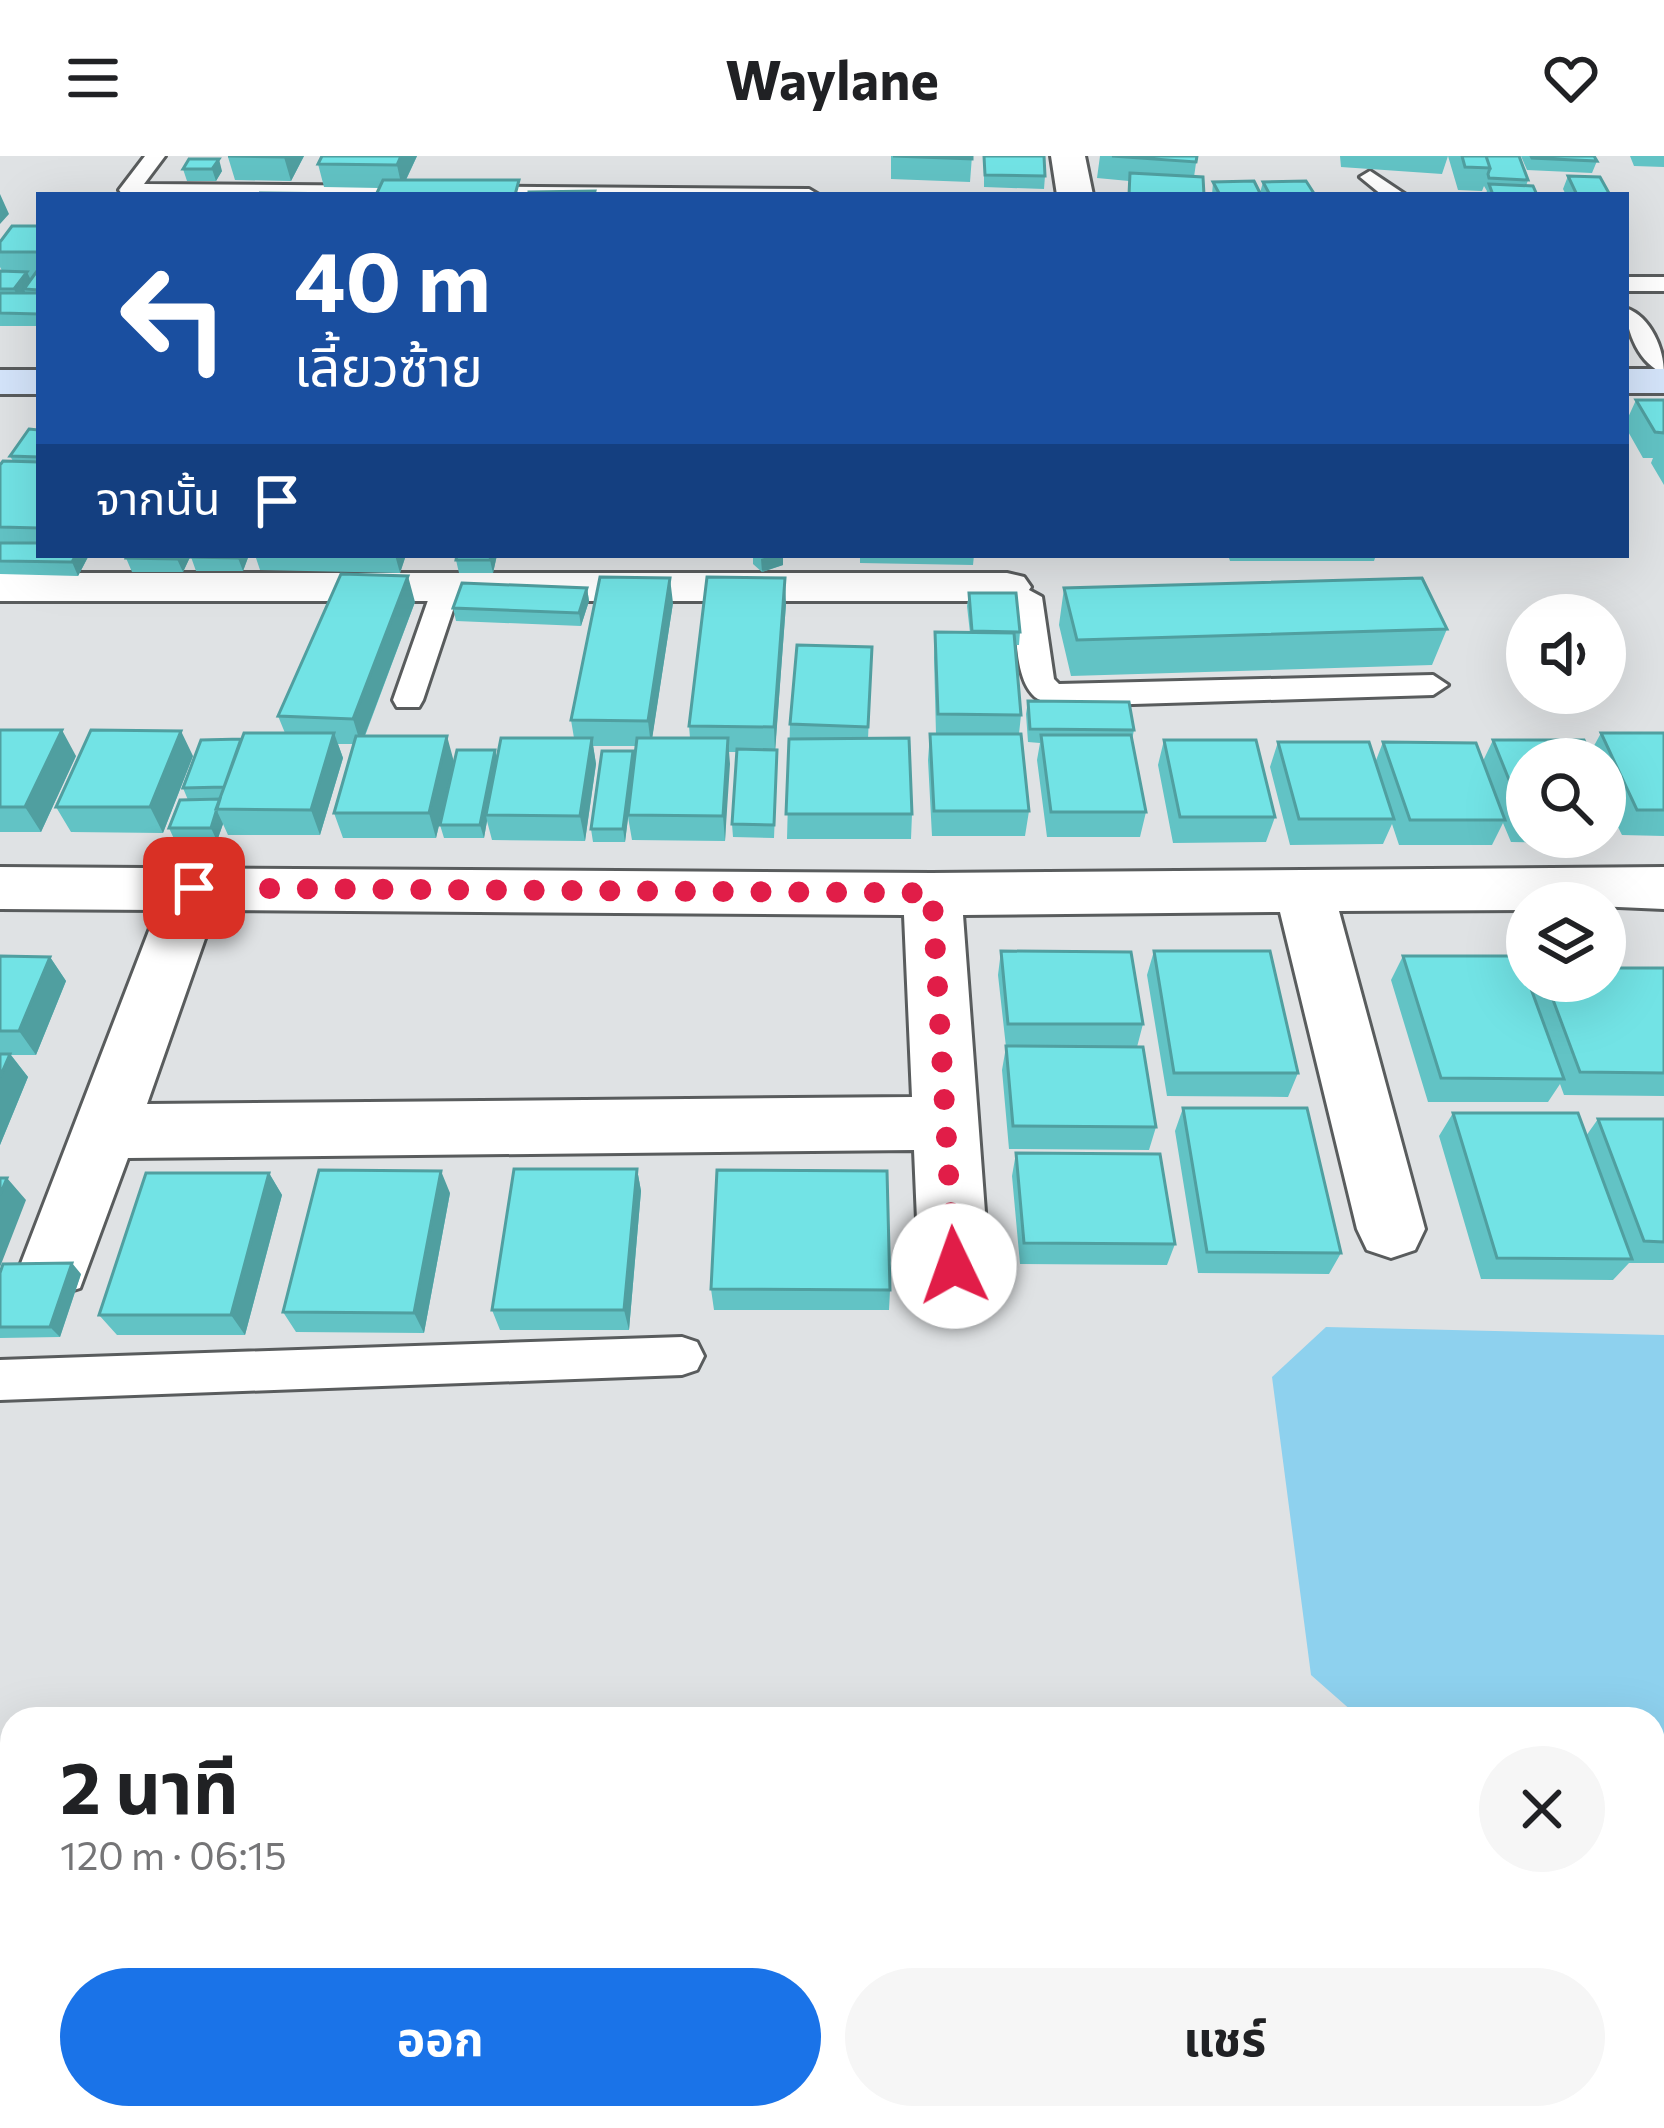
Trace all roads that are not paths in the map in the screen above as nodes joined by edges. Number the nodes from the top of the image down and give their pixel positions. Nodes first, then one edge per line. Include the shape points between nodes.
1 (154, 156) edge
2 (1068, 156) edge
3 (1370, 177) dead end
4 (475, 184) edge
5 (718, 192) edge
6 (1075, 192) edge
7 (1392, 192) edge
8 (1629, 284) edge
9 (1664, 284) edge
10 (1629, 319) edge
11 (1664, 366) edge
12 (1629, 381) edge
13 (1664, 381) edge
14 (0, 382) edge
15 (36, 382) edge
16 (430, 576) edge
17 (1006, 586) joint
18 (0, 587) edge
19 (1433, 685) dead end
20 (408, 700) dead end
21 (0, 888) edge
22 (194, 888) junction
23 (1304, 891) junction
24 (932, 893) junction
25 (1661, 894) edge
26 (946, 1123) junction
27 (106, 1131) junction
28 (1391, 1229) dead end
29 (55, 1266) edge
30 (954, 1266) dead end
31 (682, 1356) dead end
32 (0, 1380) edge

1 - 4 lane via 129,190
2 - 6 street
3 - 7 lane
4 - 5 lane
8 - 9 lane
10 - 11 lane
12 - 13 main road
14 - 15 main road
16 - 17 street
16 - 18 street
16 - 20 lane
17 - 19 lane via 1028,597 1039,681 1049,692
21 - 22 street
22 - 24 street
22 - 27 street
23 - 24 street
23 - 25 street
23 - 28 street
24 - 26 street
26 - 27 street
26 - 30 street
27 - 29 street
31 - 32 lane

